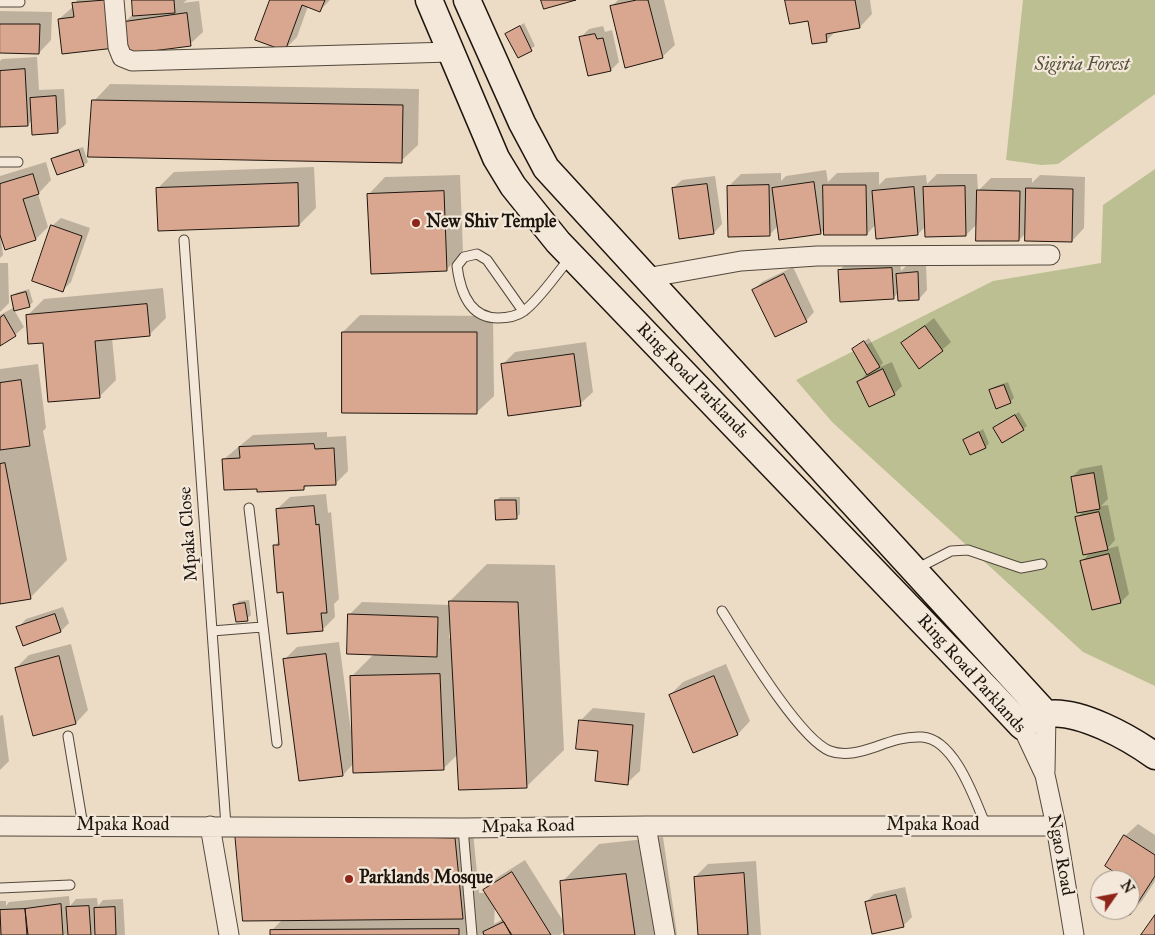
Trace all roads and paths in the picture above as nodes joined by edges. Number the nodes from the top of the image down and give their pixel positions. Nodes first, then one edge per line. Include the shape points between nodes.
1 (114, 0) edge
2 (0, 2) edge
3 (20, 2) dead end
4 (468, 2) edge
5 (433, 10) edge
6 (451, 52) junction
7 (0, 162) edge
8 (18, 162) dead end
9 (184, 240) dead end
10 (1050, 255) dead end
11 (572, 256) junction
12 (646, 278) junction
13 (523, 311) junction
14 (249, 508) dead end
15 (1042, 564) dead end
16 (914, 571) junction
17 (722, 611) dead end
18 (262, 627) junction
19 (212, 631) junction
20 (1046, 714) junction
21 (1022, 726) junction
22 (68, 736) dead end
23 (277, 743) dead end
24 (1155, 756) edge
25 (1045, 774) junction
26 (0, 826) edge
27 (83, 826) junction
28 (218, 826) junction
29 (646, 826) junction
30 (986, 826) junction
31 (1056, 826) junction
32 (463, 828) junction
33 (70, 885) dead end
34 (0, 888) edge
35 (229, 935) edge
36 (472, 935) edge
37 (665, 935) edge
38 (1074, 935) edge

1 - 6 street via 118,47 122,57 132,61
2 - 3 lane
4 - 5 street
4 - 12 street, Ring Road Parklands via 522,123 546,168
5 - 6 street, Ring Road Parklands
6 - 11 street, Ring Road Parklands via 496,158 533,212
7 - 8 lane
9 - 19 lane, Mpaka Close
10 - 12 street via 817,256 741,261
11 - 13 lane
11 - 21 street, Ring Road Parklands
12 - 16 street, Ring Road Parklands
13 - 13 lane via 506,318 493,318 480,314 469,304 459,281 458,266 464,257 477,254 487,260
14 - 18 lane
15 - 16 lane via 1021,568 968,550 951,551
16 - 20 street, Ring Road Parklands
17 - 30 lane via 757,667 804,731 829,751 856,753 901,738 924,737 943,748 963,771
18 - 19 lane
18 - 23 lane
19 - 28 lane, Mpaka Close
20 - 21 street
20 - 24 street via 1074,716 1111,731
20 - 25 street, Ring Road Parklands
21 - 25 street, Ring Road Parklands
22 - 27 lane
25 - 31 street, Ngao Road
26 - 27 street, Mpaka Road
27 - 28 street, Mpaka Road
28 - 32 street, Mpaka Road
28 - 35 street
29 - 30 street, Mpaka Road
29 - 32 street, Mpaka Road
29 - 37 street
30 - 31 street, Mpaka Road
31 - 38 street, Ngao Road
32 - 36 lane
33 - 34 lane

